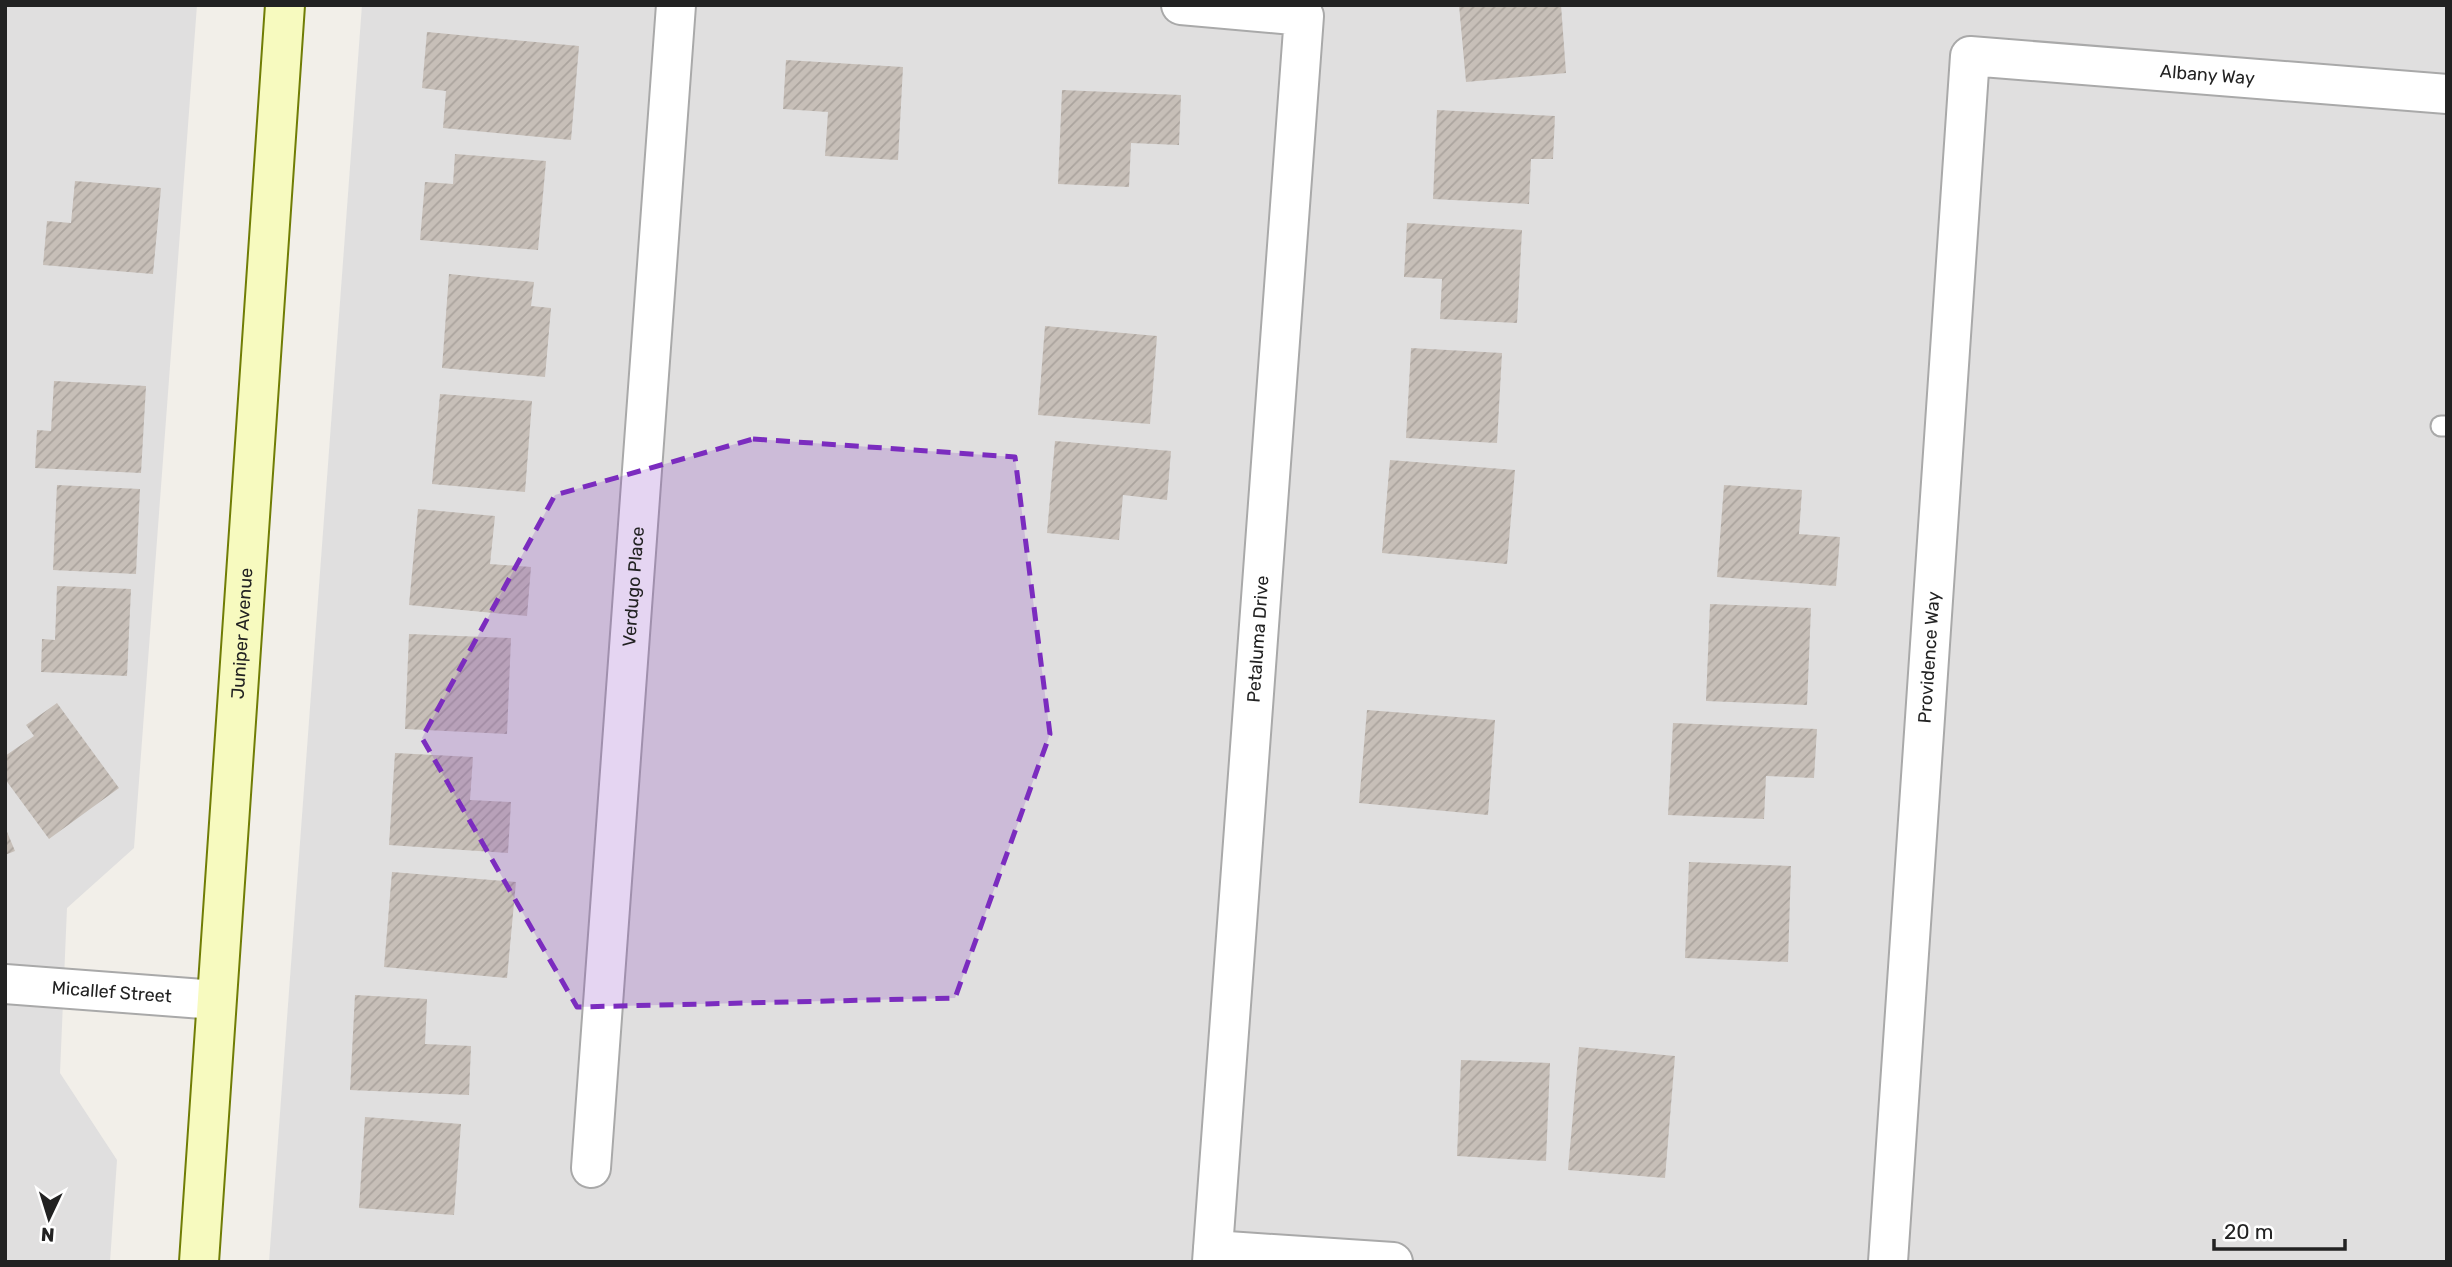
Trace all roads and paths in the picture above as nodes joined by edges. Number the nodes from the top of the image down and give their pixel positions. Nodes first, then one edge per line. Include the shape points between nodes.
1 (285, 5) edge
2 (676, 5) edge
3 (1181, 5) edge
4 (1969, 56) joint
5 (2447, 94) edge
6 (5, 984) edge
7 (216, 1000) junction
8 (591, 1168) dead end
9 (1212, 1256) edge
10 (200, 1262) edge
11 (1393, 1262) edge
12 (1888, 1262) edge

1 - 7 street, Juniper Avenue
2 - 8 street, Verdugo Place
3 - 9 street, Petaluma Drive via 1304,16
4 - 5 street, Albany Way
4 - 12 street, Providence Way
6 - 7 street, Micallef Street
7 - 10 street, Juniper Avenue
9 - 11 street

